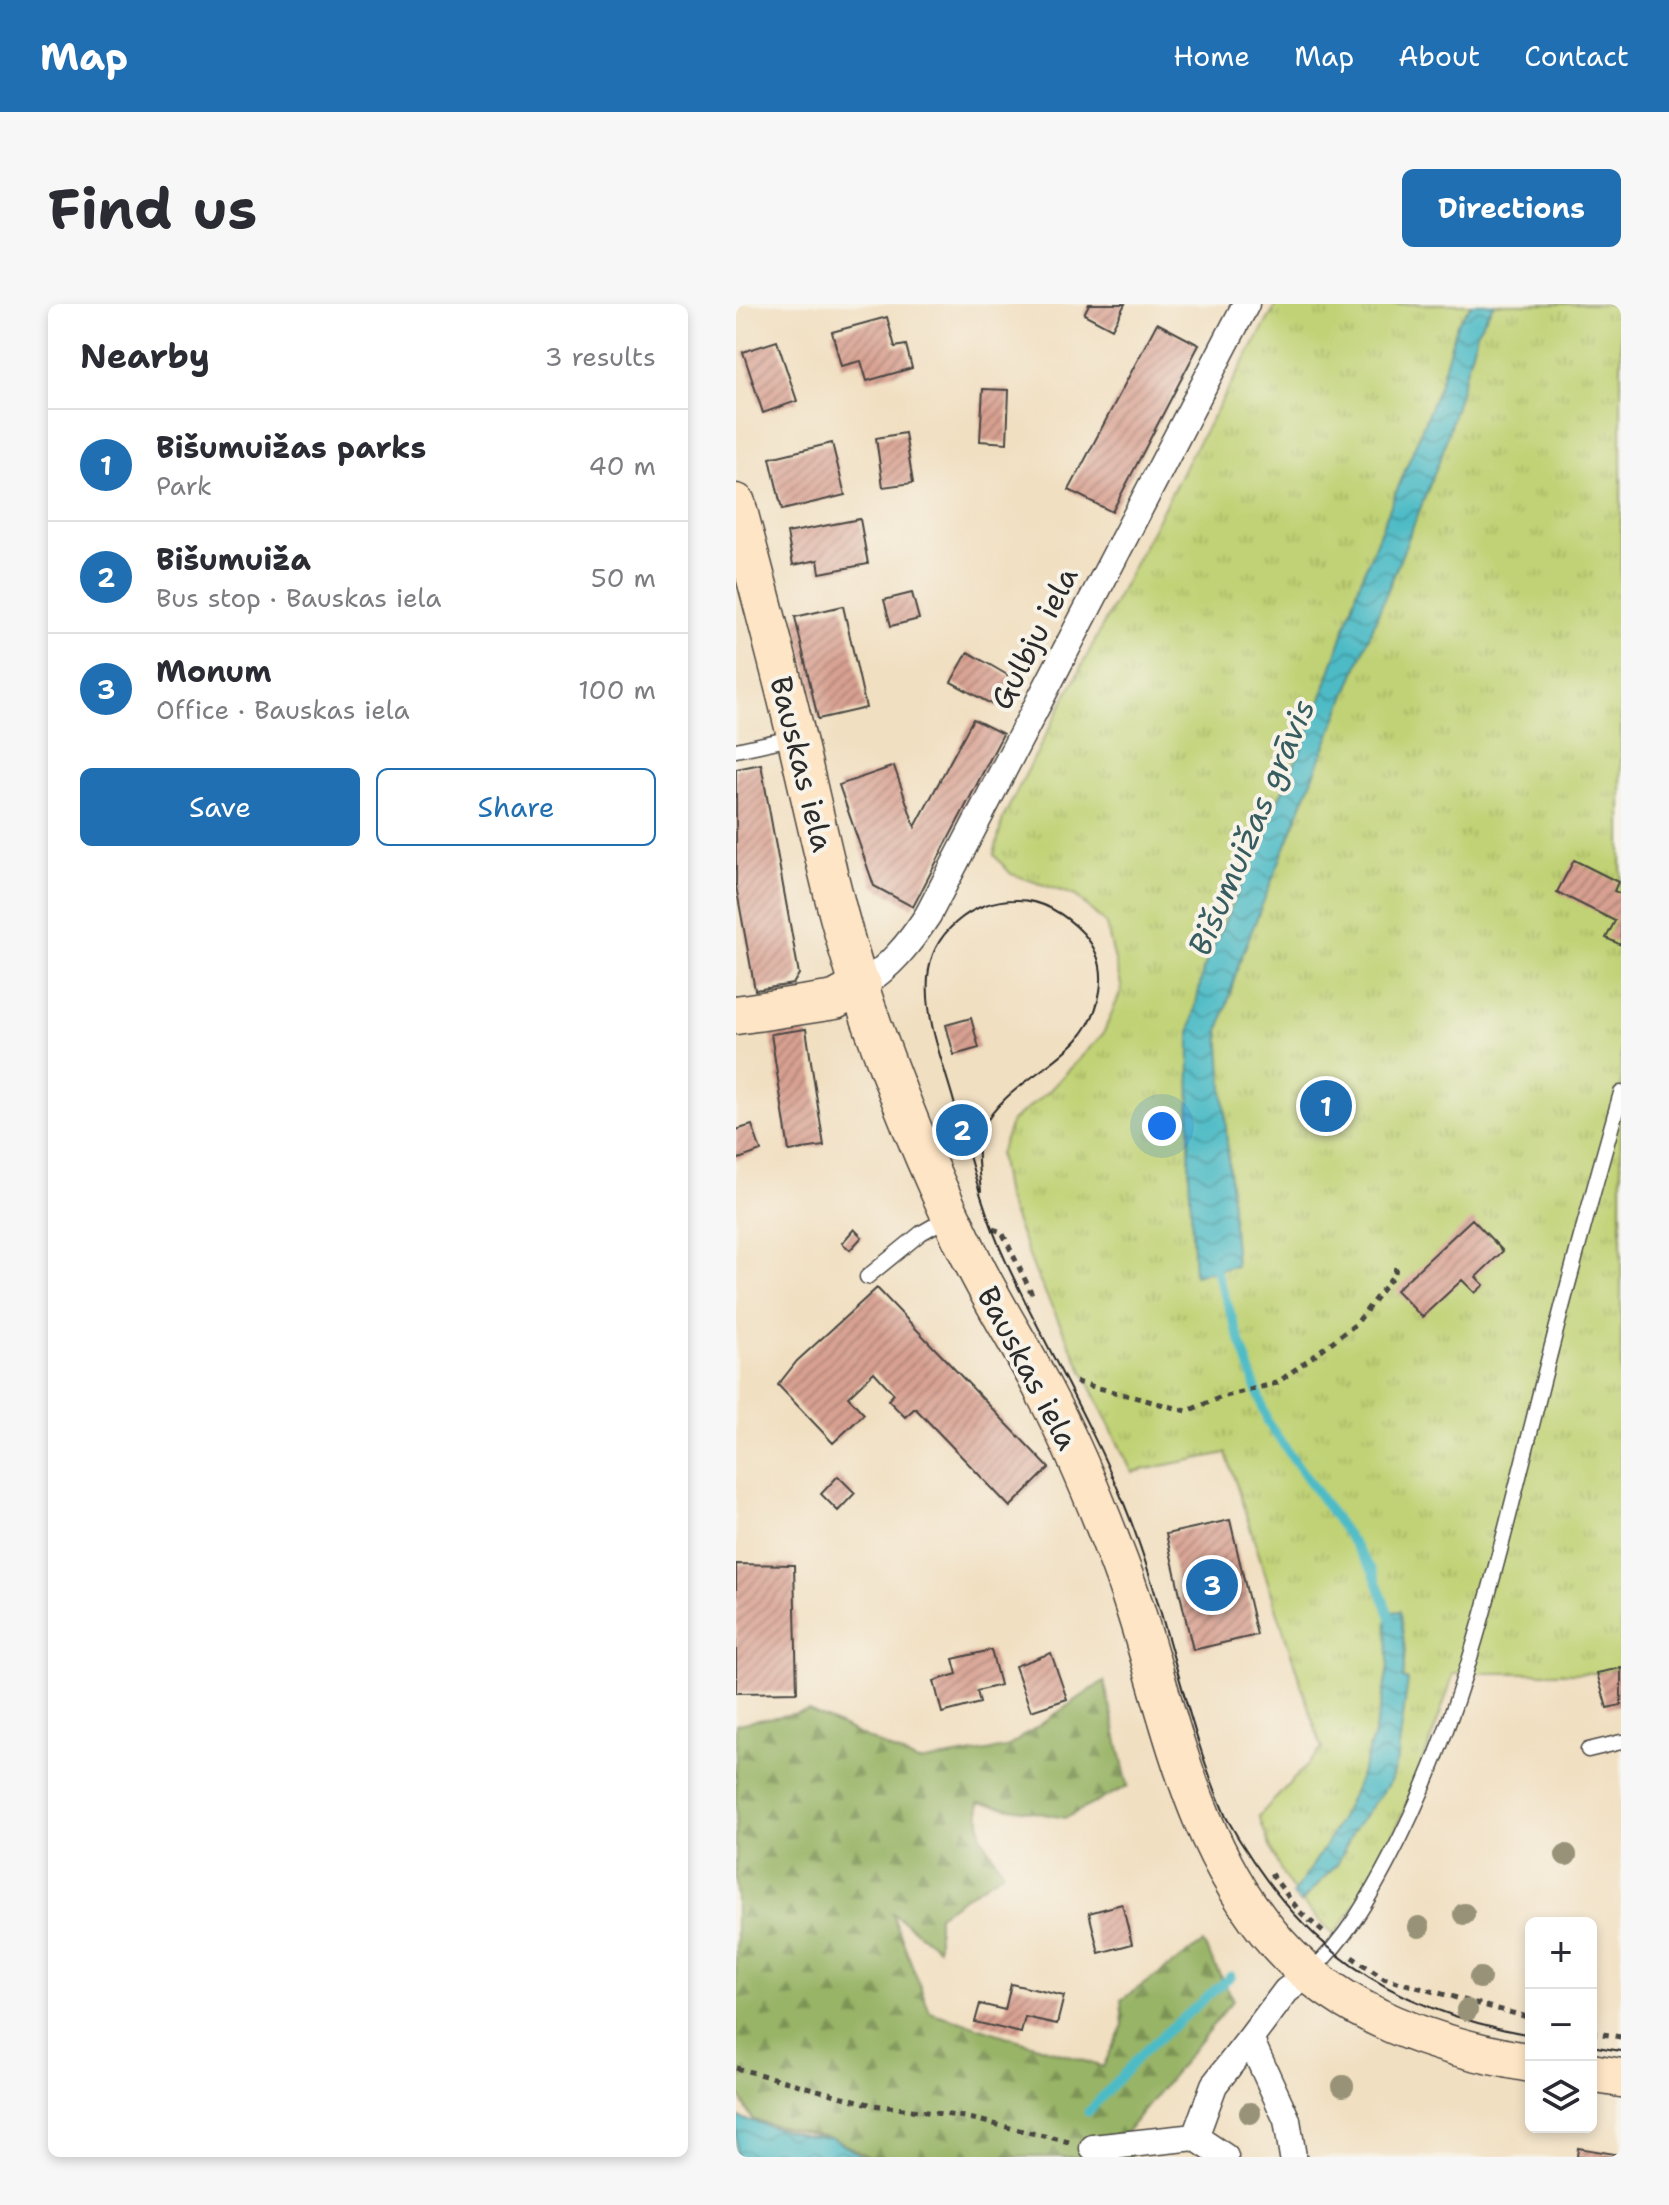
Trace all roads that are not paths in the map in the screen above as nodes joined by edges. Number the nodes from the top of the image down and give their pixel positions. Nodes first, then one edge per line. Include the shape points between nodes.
1 (1246, 304) edge
2 (736, 503) edge
3 (796, 737) junction
4 (736, 750) edge
5 (862, 985) junction
6 (736, 1015) edge
7 (1621, 1093) edge
8 (970, 1219) junction
9 (867, 1277) dead end
10 (1621, 1742) edge
11 (1588, 1750) dead end
12 (1308, 1974) junction
13 (1250, 2039) junction
14 (1525, 2062) edge
15 (1597, 2074) edge
16 (1621, 2078) edge
17 (1195, 2137) junction
18 (1093, 2148) road end
19 (1225, 2157) edge
20 (1293, 2157) edge

1 - 5 street, Gulbju iela via 928,915 881,974
2 - 3 street, Bauskas iela
3 - 4 lane
3 - 5 street, Bauskas iela via 843,935
5 - 6 street via 835,1000
5 - 8 street, Bauskas iela via 875,1034
7 - 12 lane via 1475,1646 1419,1803 1364,1906
8 - 9 lane via 921,1233
8 - 12 street, Bauskas iela via 974,1264 1047,1397 1122,1569 1168,1727 1204,1823 1255,1914
10 - 11 lane
12 - 13 street via 1286,1991
12 - 14 street, Bauskas iela via 1378,2018 1431,2040
13 - 17 street via 1214,2085
13 - 20 street via 1287,2120
15 - 16 street
17 - 18 street
17 - 19 street

